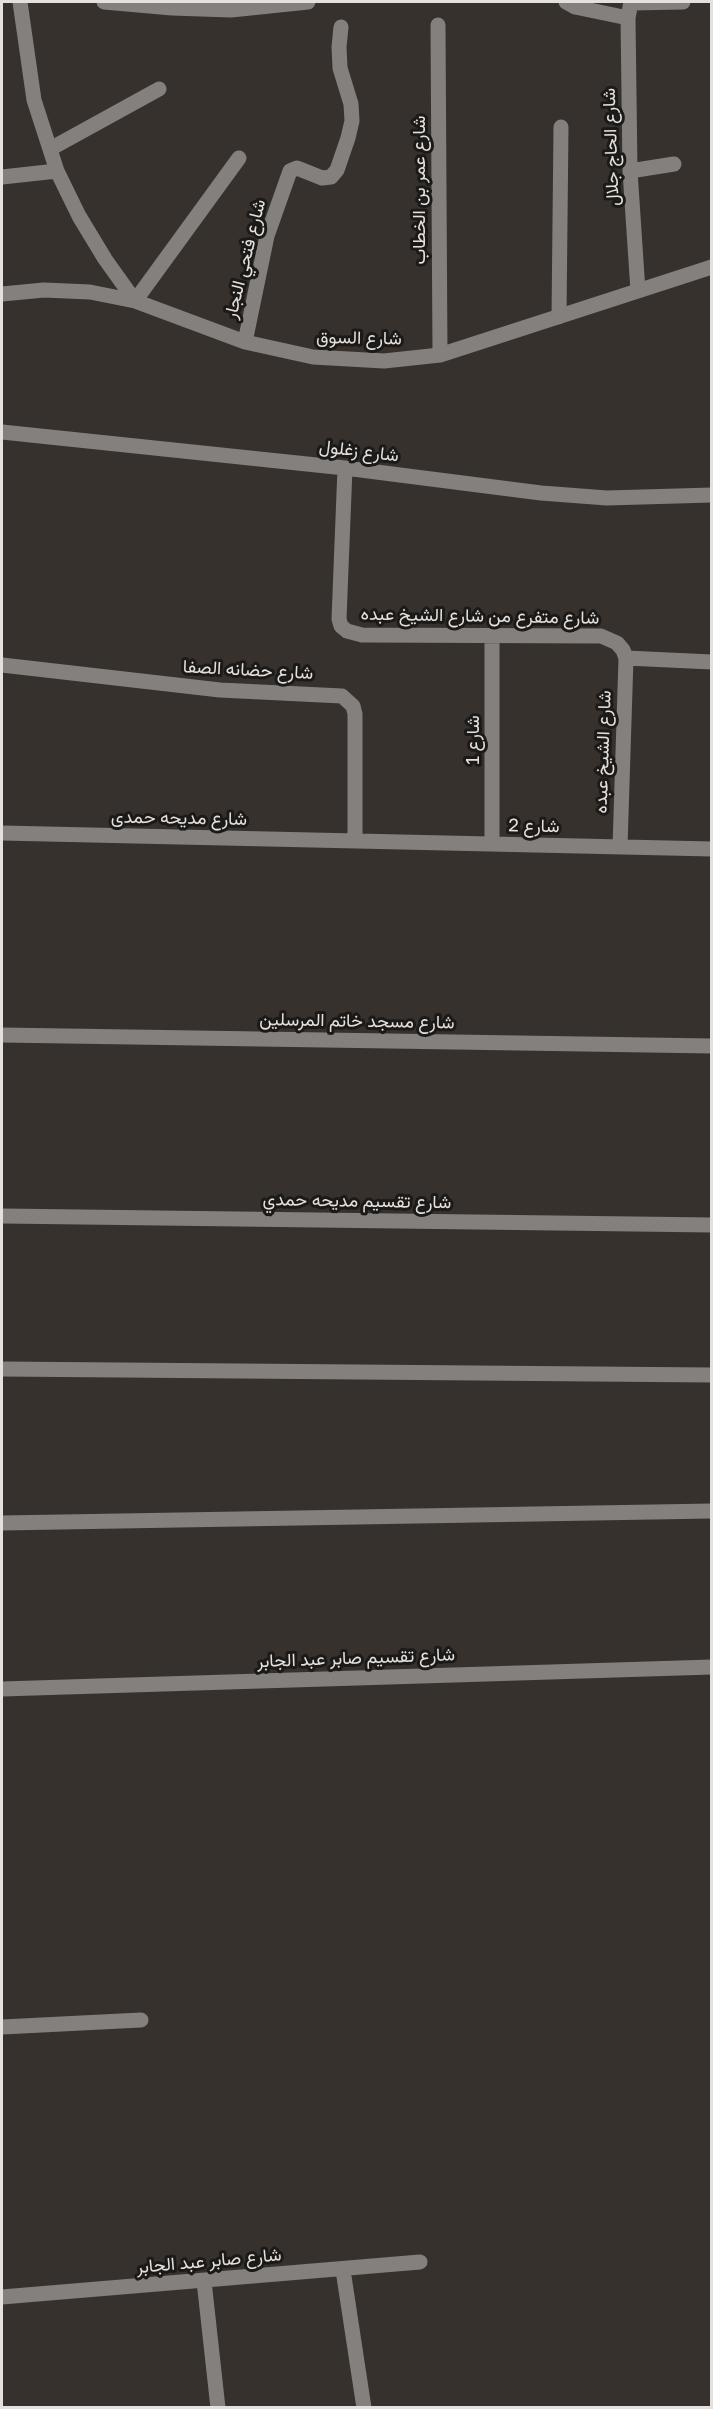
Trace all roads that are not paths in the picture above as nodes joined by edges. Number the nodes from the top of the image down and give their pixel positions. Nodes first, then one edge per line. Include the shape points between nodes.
1 (20, 2) edge
2 (104, 2) edge
3 (308, 2) edge
4 (566, 2) edge
5 (683, 2) edge
6 (630, 7) edge
7 (438, 25) dead end
8 (341, 27) dead end
9 (159, 89) dead end
10 (561, 127) dead end
11 (50, 149) junction
12 (239, 158) dead end
13 (674, 164) dead end
14 (57, 171) junction
15 (630, 171) junction
16 (2, 177) edge
17 (711, 267) edge
18 (638, 291) junction
19 (2, 294) edge
20 (135, 301) junction
21 (559, 317) junction
22 (245, 342) junction
23 (440, 355) junction
24 (2, 432) edge
25 (345, 468) junction
26 (711, 495) edge
27 (492, 636) junction
28 (626, 658) junction
29 (711, 662) edge
30 (2, 665) edge
31 (2, 833) edge
32 (355, 842) junction
33 (492, 844) junction
34 (620, 847) junction
35 (711, 849) edge
36 (2, 1035) edge
37 (711, 1046) edge
38 (2, 1216) edge
39 (711, 1225) edge
40 (2, 1369) edge
41 (711, 1376) edge
42 (711, 1510) edge
43 (2, 1523) edge
44 (711, 1667) edge
45 (2, 1689) edge
46 (141, 2020) dead end
47 (2, 2027) edge
48 (420, 2262) dead end
49 (343, 2270) junction
50 (204, 2281) junction
51 (2, 2297) edge
52 (218, 2408) edge
53 (364, 2408) edge

1 - 11 street via 34,100
2 - 3 street via 231,10
4 - 6 street via 575,7
5 - 6 street
6 - 15 street, شارع الحاج جلال
7 - 23 street, شارع عمر بن الخطاب
8 - 22 street, شارع فتحي النجار via 340,68 351,104 348,138 331,177 322,178 297,168 290,171 267,236
9 - 11 street
10 - 21 street
11 - 14 street
12 - 20 street
13 - 15 street
14 - 16 street
14 - 20 street via 89,234
15 - 18 street, شارع الحاج جلال
17 - 18 street, شارع السوق
18 - 21 street, شارع السوق
19 - 20 street, شارع السوق via 44,290 90,292
20 - 22 street, شارع السوق
21 - 23 street, شارع السوق
22 - 23 street, شارع السوق via 314,357 384,361
24 - 25 street, شارع زغلول
25 - 26 street, شارع زغلول via 607,498
25 - 27 street, شارع متفرع من شارع الشيخ عبده via 339,619 342,626 354,635
27 - 28 street, شارع متفرع من شارع الشيخ عبده via 601,636 617,643
27 - 33 street, شارع 1
28 - 29 street
28 - 34 street, شارع الشيخ عبده
30 - 32 street, شارع حضانه الصفا via 220,690 342,696 349,700 356,714
31 - 32 street, شارع مديحه حمدى
32 - 33 street, شارع 2
33 - 34 street, شارع 2
34 - 35 street, شارع 2
36 - 37 street, شارع مسجد خاتم المرسلين
38 - 39 street, شارع تقسيم مديحه حمدي
40 - 41 street
42 - 43 street
44 - 45 street, شارع تقسيم صابر عبد الجابر
46 - 47 street
48 - 49 street, شارع صابر عبد الجابر
49 - 50 street, شارع صابر عبد الجابر
49 - 53 street
50 - 51 street, شارع صابر عبد الجابر
50 - 52 street

